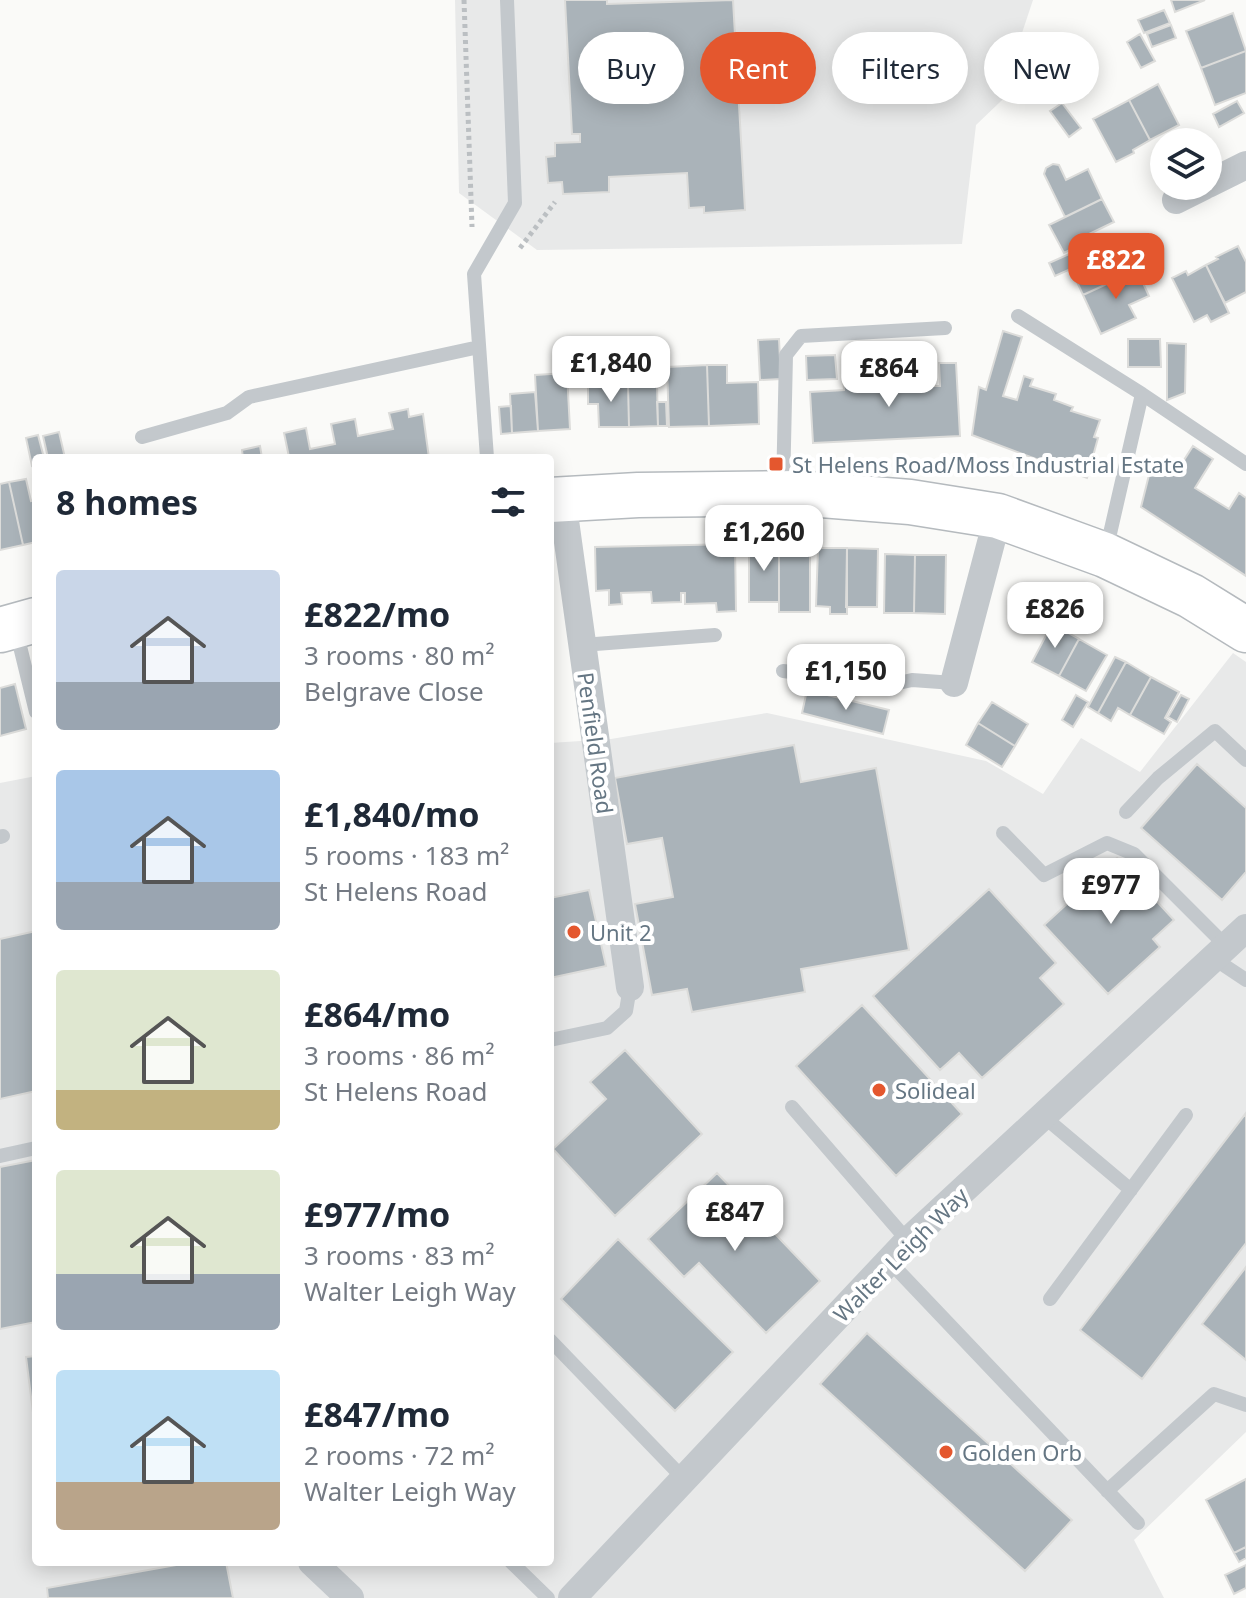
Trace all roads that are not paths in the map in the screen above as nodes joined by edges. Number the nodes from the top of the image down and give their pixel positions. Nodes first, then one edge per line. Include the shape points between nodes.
1 (507, 0) edge
2 (1246, 165) edge
3 (1222, 177) edge
4 (1018, 316) dead end
5 (945, 328) dead end
6 (479, 347) junction
7 (1142, 394) junction
8 (142, 437) dead end
9 (487, 454) edge
10 (1246, 464) edge
11 (783, 494) junction
12 (556, 500) edge
13 (998, 516) junction
14 (1105, 555) junction
15 (17, 625) edge
16 (1246, 630) edge
17 (715, 635) dead end
18 (582, 645) junction
19 (783, 671) dead end
20 (954, 683) joint
21 (32, 694) edge
22 (1246, 760) edge
23 (1126, 812) dead end
24 (1003, 833) dead end
25 (1229, 944) edge
26 (1246, 980) edge
27 (630, 987) joint
28 (554, 1039) edge
29 (792, 1107) dead end
30 (1186, 1115) dead end
31 (1043, 1116) junction
32 (32, 1149) edge
33 (0, 1156) edge
34 (1131, 1190) junction
35 (898, 1251) junction
36 (1050, 1299) dead end
37 (554, 1344) edge
38 (1246, 1405) edge
39 (684, 1479) junction
40 (1107, 1491) junction
41 (1138, 1523) dead end
42 (316, 1566) edge
43 (515, 1566) edge
44 (350, 1598) edge
45 (548, 1598) edge
46 (572, 1598) edge

1 - 6 lane via 515,203 474,274
2 - 3 street
4 - 7 lane
5 - 11 lane via 801,336 786,355
6 - 8 lane via 249,397 227,413
6 - 9 lane
7 - 10 lane
7 - 14 lane
11 - 12 main road
11 - 13 main road via 910,502
12 - 18 street, Penfield Road
13 - 14 main road
13 - 20 street
14 - 16 main road via 1191,596
15 - 21 lane
17 - 18 lane
18 - 27 street, Penfield Road
19 - 20 lane via 894,684
22 - 23 lane via 1215,731
24 - 25 lane via 1044,875 1107,843 1134,854
25 - 26 lane
25 - 31 street, Walter Leigh Way
27 - 28 lane via 626,1011 607,1028
29 - 35 lane
30 - 34 lane
31 - 34 lane
31 - 35 street, Walter Leigh Way
32 - 33 lane
34 - 36 lane
35 - 39 street, Walter Leigh Way
35 - 40 lane
37 - 39 lane
38 - 40 lane via 1214,1394
39 - 46 street, Walter Leigh Way
40 - 41 lane
42 - 44 street
43 - 45 lane

